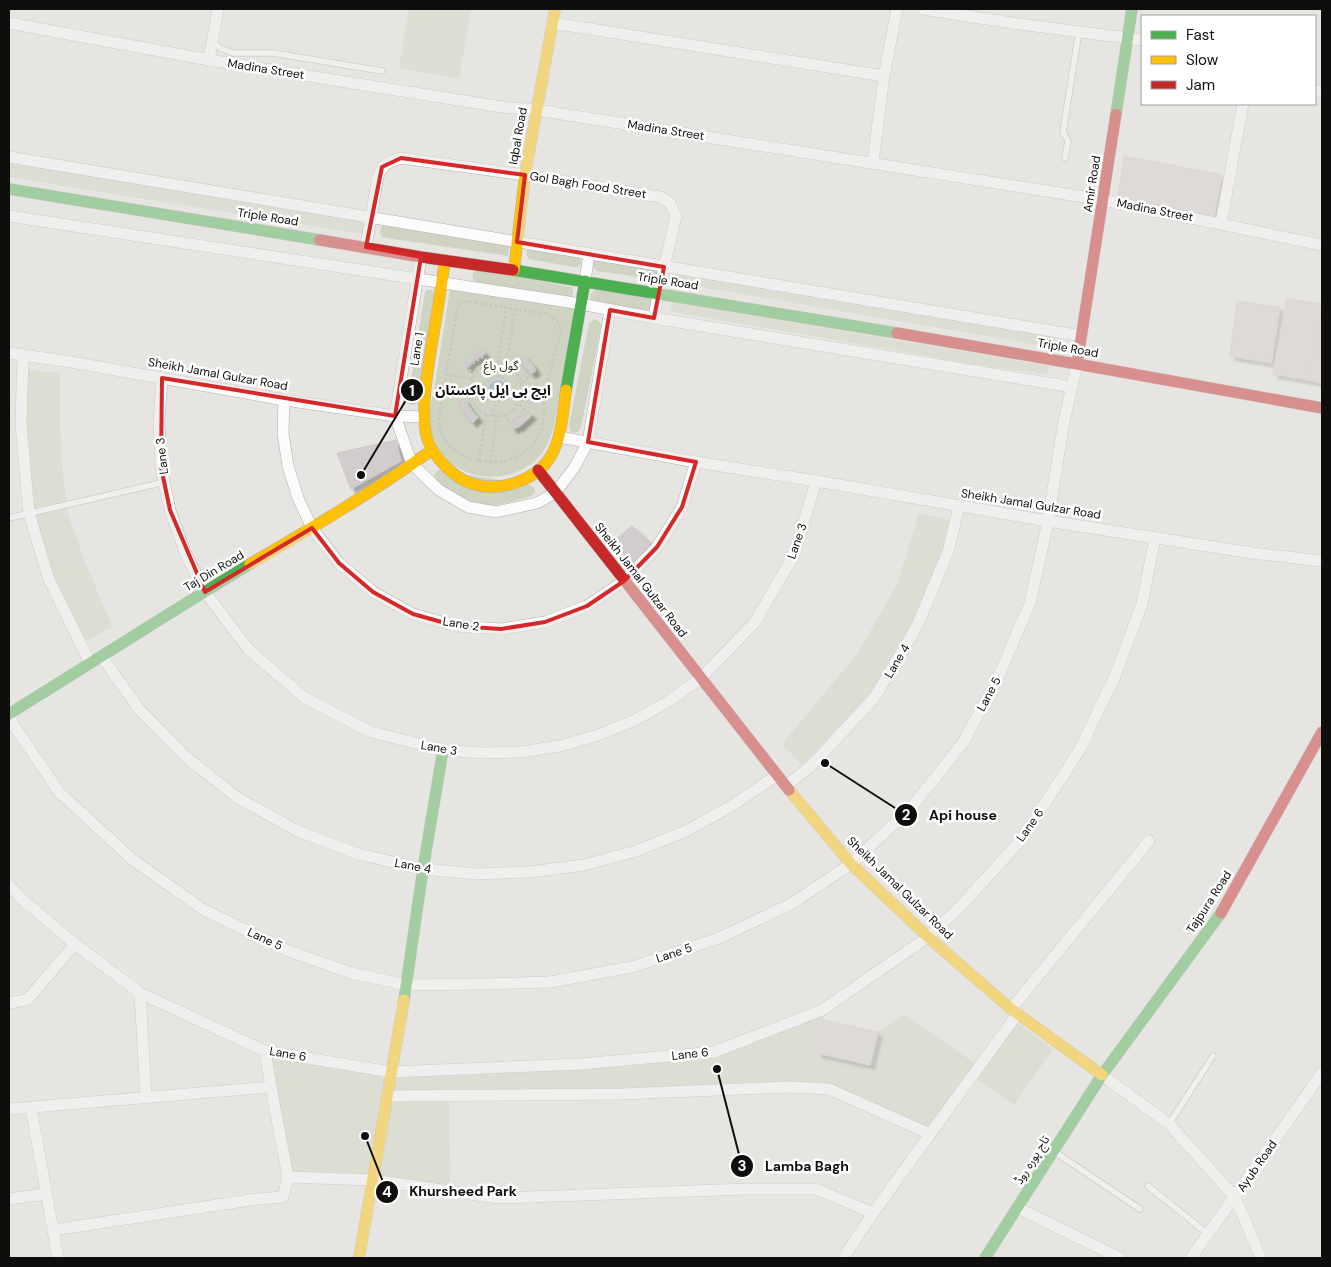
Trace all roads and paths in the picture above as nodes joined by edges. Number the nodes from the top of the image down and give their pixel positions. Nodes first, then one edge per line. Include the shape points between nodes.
1 (218, 9) edge
2 (555, 9) edge
3 (897, 9) edge
4 (922, 9) edge
5 (1132, 9) edge
6 (9, 23) edge
7 (553, 24) junction
8 (1079, 32) junction
9 (1128, 38) junction
10 (1141, 40) edge
11 (212, 41) junction
12 (209, 60) junction
13 (382, 71) dead end
14 (884, 76) junction
15 (1243, 105) edge
16 (537, 110) junction
17 (9, 157) edge
18 (1065, 158) dead end
19 (873, 163) junction
20 (525, 175) junction
21 (9, 189) edge
22 (1103, 200) junction
23 (9, 216) edge
24 (372, 217) junction
25 (1221, 223) junction
26 (517, 242) junction
27 (1322, 245) edge
28 (366, 247) junction
29 (589, 254) junction
30 (421, 257) junction
31 (445, 260) junction
32 (664, 267) junction
33 (514, 270) junction
34 (418, 278) junction
35 (585, 281) junction
36 (442, 282) junction
37 (658, 293) junction
38 (581, 304) junction
39 (506, 308) junction
40 (515, 310) junction
41 (610, 310) junction
42 (654, 318) junction
43 (1082, 336) junction
44 (9, 353) edge
45 (24, 355) junction
46 (499, 363) junction
47 (488, 364) junction
48 (1077, 364) junction
49 (506, 365) junction
50 (512, 368) junction
51 (446, 374) junction
52 (474, 375) junction
53 (534, 375) dead end
54 (499, 377) junction
55 (162, 378) junction
56 (530, 378) junction
57 (472, 379) junction
58 (522, 382) junction
59 (444, 387) junction
60 (1072, 387) junction
61 (470, 388) junction
62 (485, 388) junction
63 (523, 388) junction
64 (509, 392) junction
65 (546, 392) junction
66 (523, 394) junction
67 (284, 400) junction
68 (521, 400) junction
69 (495, 401) junction
70 (519, 404) junction
71 (544, 404) junction
72 (1322, 408) edge
73 (486, 414) junction
74 (505, 415) junction
75 (395, 416) junction
76 (424, 416) junction
77 (495, 416) junction
78 (559, 437) junction
79 (588, 442) junction
80 (432, 450) junction
81 (479, 461) junction
82 (490, 462) junction
83 (696, 462) junction
84 (412, 464) junction
85 (538, 470) junction
86 (816, 481) junction
87 (165, 482) junction
88 (555, 493) junction
89 (959, 506) junction
90 (29, 513) junction
91 (9, 518) edge
92 (1048, 521) junction
93 (312, 528) junction
94 (1155, 538) junction
95 (1322, 561) edge
96 (624, 581) junction
97 (204, 592) junction
98 (102, 656) junction
99 (90, 663) junction
100 (701, 678) junction
101 (9, 716) edge
102 (1322, 732) edge
103 (443, 750) junction
104 (778, 774) junction
105 (786, 786) junction
106 (1149, 841) dead end
107 (851, 864) junction
108 (423, 869) junction
109 (9, 885) edge
110 (928, 937) junction
111 (75, 944) junction
112 (407, 985) junction
113 (140, 992) junction
114 (9, 1002) edge
115 (1015, 1011) junction
116 (265, 1051) junction
117 (1213, 1056) dead end
118 (391, 1072) junction
119 (1322, 1073) edge
120 (1102, 1075) junction
121 (271, 1088) junction
122 (387, 1096) junction
123 (146, 1098) junction
124 (31, 1108) junction
125 (9, 1109) edge
126 (1170, 1124) junction
127 (930, 1134) junction
128 (1054, 1151) junction
129 (288, 1177) junction
130 (372, 1180) junction
131 (1148, 1186) dead end
132 (46, 1194) junction
133 (1235, 1197) junction
134 (9, 1199) edge
135 (1018, 1208) junction
136 (1140, 1209) dead end
137 (873, 1213) junction
138 (53, 1230) junction
139 (1208, 1234) junction
140 (58, 1258) edge
141 (359, 1258) edge
142 (843, 1258) edge
143 (985, 1258) edge
144 (1120, 1258) edge
145 (1191, 1258) edge
146 (1261, 1258) edge

1 - 11 street
2 - 7 main road, Iqbal Road
3 - 14 street
4 - 8 street
5 - 9 main road, Amir Road
6 - 12 street, Madina Street
7 - 14 street
7 - 16 main road, Iqbal Road
8 - 9 street
8 - 18 lane via 1064,132 1068,141
9 - 10 street
9 - 22 main road, Amir Road
11 - 12 street
11 - 13 lane via 233,53 273,53
12 - 16 street, Madina Street
14 - 19 street
15 - 25 street
16 - 19 street, Madina Street
16 - 20 main road, Iqbal Road
17 - 24 street
19 - 22 street, Madina Street
20 - 24 street, Gol Bagh Food Street via 401,158 382,167
20 - 26 main road, Iqbal Road
20 - 32 street, Gol Bagh Food Street via 660,197 670,203 676,216
21 - 28 main road, Triple Road
22 - 25 street, Madina Street
22 - 43 main road, Amir Road
23 - 34 street
24 - 26 street
24 - 28 street, Gol Bagh Food Street
25 - 27 street, Madina Street
26 - 29 street
26 - 33 main road, Iqbal Road
28 - 30 main road, Triple Road
29 - 32 street
29 - 35 street
30 - 31 main road, Triple Road
30 - 34 street
31 - 33 main road, Triple Road
31 - 36 main road, Lane 1
32 - 37 street, Gol Bagh Food Street
32 - 43 street
33 - 35 main road, Triple Road
34 - 36 street
34 - 75 street
35 - 37 main road, Triple Road
35 - 38 main road, Lane 1
36 - 38 street
36 - 76 main road, Lane 1
37 - 42 street, Gol Bagh Food Street
37 - 48 main road, Triple Road
38 - 41 street
38 - 78 main road, Lane 1
39 - 40 path
39 - 46 path
39 - 51 path via 460,302
40 - 49 path
40 - 65 path via 547,314 561,326
41 - 42 street
41 - 79 street
42 - 60 street
43 - 48 main road, Amir Road
44 - 45 street, Sheikh Jamal Gulzar Road
45 - 55 street, Sheikh Jamal Gulzar Road
45 - 90 street via 21,425
46 - 47 path
46 - 49 path
46 - 54 path
47 - 52 path
47 - 52 path via 483,357 470,365
48 - 60 street, Lane 5
48 - 72 main road, Triple Road
49 - 50 path
50 - 56 path via 520,363
50 - 58 path
51 - 57 path
51 - 59 path
52 - 57 path
53 - 56 path
54 - 62 path via 488,381
54 - 64 path via 508,384
55 - 67 street, Sheikh Jamal Gulzar Road
55 - 87 street, Lane 3 via 159,422
56 - 58 path
57 - 61 path
58 - 63 path
59 - 61 path
59 - 81 path via 439,425 446,444 457,453
60 - 92 street, Lane 5
61 - 62 path
61 - 73 path via 476,407
62 - 69 path via 486,394
63 - 65 path
63 - 66 path
64 - 66 path
64 - 69 path via 502,400
65 - 71 path
66 - 68 path
67 - 75 street, Sheikh Jamal Gulzar Road
67 - 93 street, Lane 2 via 283,433 288,466
68 - 70 path
68 - 71 path
69 - 77 path
70 - 74 path
70 - 74 path via 524,410 516,419 508,420
71 - 82 path via 544,421 533,445 511,460
73 - 77 path
73 - 81 path
74 - 77 path
75 - 76 street, Sheikh Jamal Gulzar Road
75 - 84 street
76 - 80 main road, Lane 1
77 - 82 path
78 - 79 street, Sheikh Jamal Gulzar Road
78 - 85 main road, Lane 1 via 550,457
79 - 83 street, Sheikh Jamal Gulzar Road
79 - 88 street
80 - 84 main road, Taj Din Road
80 - 85 main road, Lane 1 via 453,474 470,483 506,485 523,480
81 - 82 path
83 - 86 street, Sheikh Jamal Gulzar Road
83 - 96 street, Lane 2 via 682,507 657,548
84 - 88 street via 438,490 468,507 496,512 537,504
84 - 93 main road, Taj Din Road
85 - 88 main road, Sheikh Jamal Gulzar Road
86 - 89 street, Sheikh Jamal Gulzar Road
86 - 100 street, Lane 3 via 794,555 760,614
87 - 90 lane
87 - 97 street, Lane 3 via 170,510
88 - 96 main road, Sheikh Jamal Gulzar Road
89 - 92 street, Sheikh Jamal Gulzar Road
89 - 105 street, Lane 4 via 948,552 917,626 875,697 811,766
90 - 91 lane
90 - 99 street via 48,577
92 - 94 street, Sheikh Jamal Gulzar Road
92 - 107 street, Lane 5 via 1030,603 996,682 962,744 911,808
93 - 96 street, Lane 2 via 339,564 373,592 413,614 456,626 501,629 545,622 587,606
93 - 97 main road, Taj Din Road
94 - 95 street, Sheikh Jamal Gulzar Road
94 - 110 street, Lane 6 via 1142,604 1115,676 1079,751 1021,840
96 - 100 main road, Sheikh Jamal Gulzar Road
97 - 98 main road, Taj Din Road
97 - 103 street, Lane 3 via 249,650 306,698 371,732
98 - 99 main road, Taj Din Road
98 - 108 street, Lane 4 via 140,710 186,757 238,798 296,830 349,851
99 - 101 main road, Taj Din Road
100 - 103 street, Lane 3 via 669,701 598,736 522,752 482,754
100 - 104 main road, Sheikh Jamal Gulzar Road
101 - 112 street, Lane 5 via 60,792 133,860 204,910 290,951 351,973
102 - 120 main road, Tajpura Road via 1223,910
103 - 108 main road
104 - 105 main road, Sheikh Jamal Gulzar Road
104 - 108 street, Lane 4 via 733,805 686,831 636,851 584,865 476,874
105 - 107 main road, Sheikh Jamal Gulzar Road
106 - 115 street
107 - 110 main road, Sheikh Jamal Gulzar Road
107 - 112 street, Lane 5 via 791,904 719,938 632,967 550,982
108 - 112 main road
109 - 111 street, Lane 6
110 - 115 main road, Sheikh Jamal Gulzar Road
110 - 118 street, Lane 6 via 822,1010 714,1052 580,1064
111 - 113 street, Lane 6
111 - 114 street via 27,1000
112 - 118 main road
113 - 116 street, Lane 6
113 - 123 street
115 - 120 main road, Sheikh Jamal Gulzar Road
115 - 127 street
116 - 118 street, Lane 6
116 - 121 street
117 - 126 lane
118 - 122 main road
119 - 133 street, Ayub Road
120 - 126 street, Sheikh Jamal Gulzar Road
120 - 128 main road, تاج پورہ روڈ
121 - 123 street
121 - 129 street
122 - 127 street via 622,1094 790,1087 828,1089
122 - 130 main road
123 - 124 street
124 - 125 street
124 - 132 street
126 - 133 street, Sheikh Jamal Gulzar Road
127 - 137 street
128 - 135 main road, تاج پورہ روڈ
128 - 136 lane
129 - 130 street
129 - 138 street via 283,1197
130 - 137 street via 498,1198 816,1189
130 - 141 main road
131 - 139 lane
132 - 134 street
132 - 138 street
133 - 139 street, Ayub Road
133 - 146 street, Sheikh Jamal Gulzar Road
135 - 143 main road, تاج پورہ روڈ
135 - 144 street
137 - 142 street
138 - 140 street
139 - 145 street, Ayub Road

